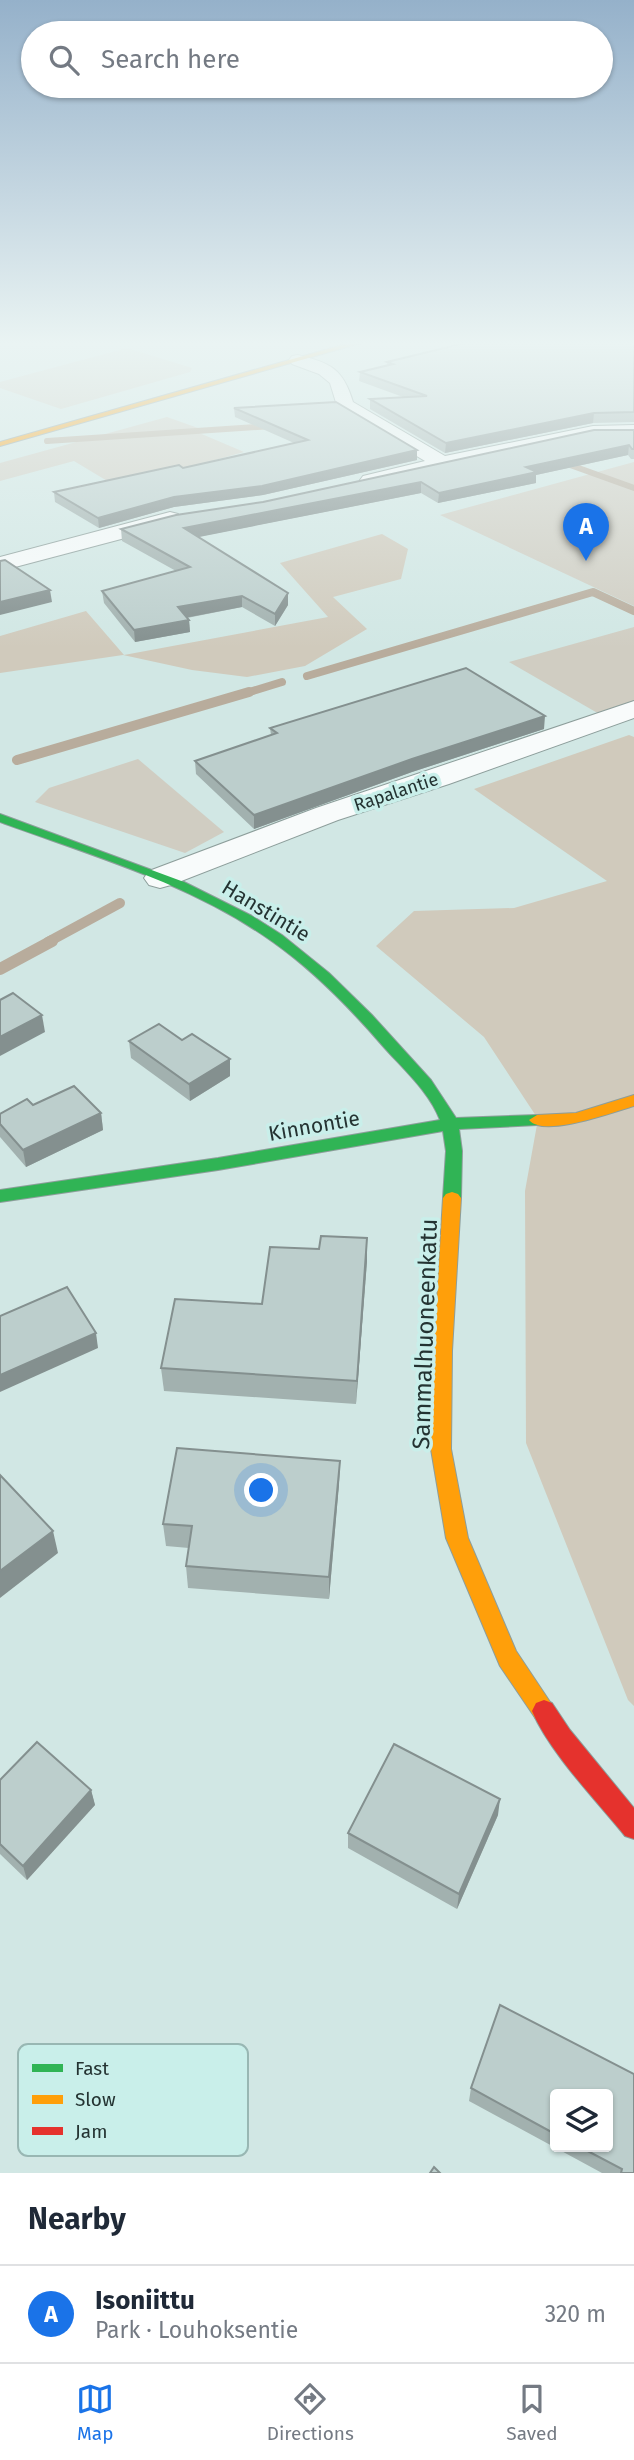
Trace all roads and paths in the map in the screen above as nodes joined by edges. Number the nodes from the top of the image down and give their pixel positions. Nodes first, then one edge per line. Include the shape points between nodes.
1 (411, 444) edge
2 (533, 444) edge
3 (442, 463) junction
4 (359, 482) edge
5 (188, 515) edge
6 (0, 564) edge
7 (634, 709) edge
8 (0, 818) edge
9 (160, 878) junction
10 (634, 1100) edge
11 (450, 1124) junction
12 (0, 1196) edge
13 (634, 1827) edge

1 - 3 street
2 - 3 street
3 - 4 street
5 - 6 street
7 - 9 street, Rapalantie via 327,814
8 - 9 street, Hanstintie
9 - 11 street, Hanstintie via 236,914 311,964 408,1064
10 - 11 street, Kinnontie via 577,1118
11 - 12 street, Kinnontie
11 - 13 street, Sammalhuoneenkatu via 454,1161 441,1449 457,1538 508,1658 562,1738

